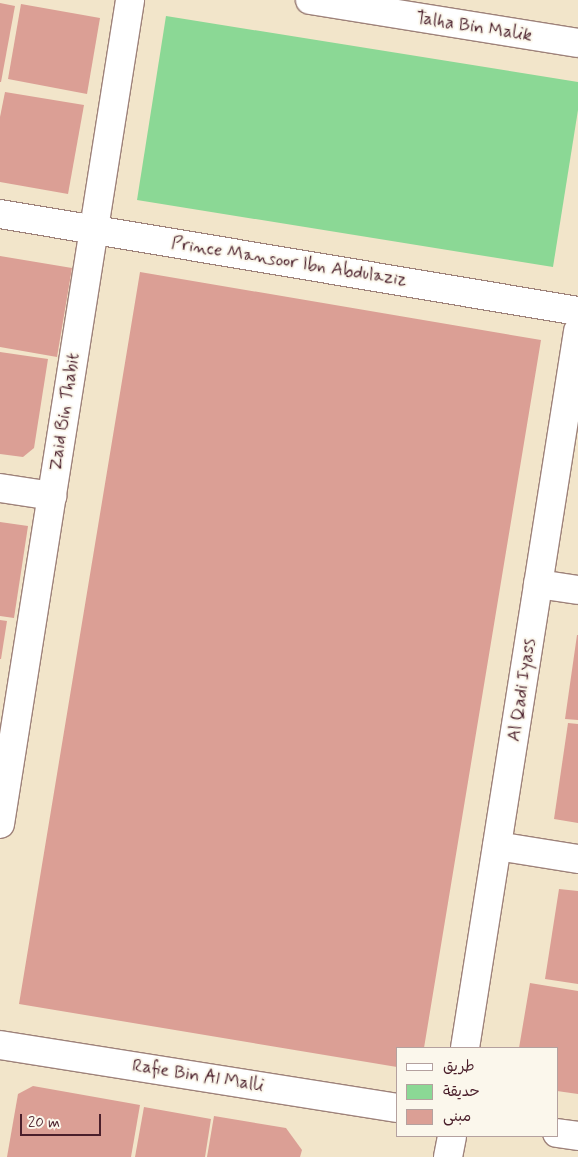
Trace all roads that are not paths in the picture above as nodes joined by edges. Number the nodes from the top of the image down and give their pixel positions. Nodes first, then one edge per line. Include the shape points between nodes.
1 (130, 0) edge
2 (310, 0) edge
3 (578, 44) edge
4 (0, 214) edge
5 (94, 230) junction
6 (578, 311) edge
7 (578, 331) edge
8 (0, 488) edge
9 (52, 496) junction
10 (538, 584) junction
11 (578, 590) edge
12 (5, 760) edge
13 (0, 824) edge
14 (497, 846) junction
15 (578, 859) edge
16 (0, 1045) edge
17 (465, 1047) edge
18 (396, 1108) edge
19 (558, 1133) edge
20 (578, 1136) edge
21 (452, 1137) edge
22 (448, 1157) edge

1 - 5 street, Zaid Bin Thabit
2 - 3 street, Talha Bin Malik
4 - 5 street, Prince Mansoor Ibn Abdulaziz
5 - 6 street, Prince Mansoor Ibn Abdulaziz
5 - 9 street, Zaid Bin Thabit
7 - 10 street, Al Qadi Iyass
8 - 9 street
9 - 12 street, Zaid Bin Thabit
10 - 11 street
10 - 14 street, Al Qadi Iyass
12 - 13 street, Zaid Bin Thabit
14 - 15 street
14 - 17 street, Al Qadi Iyass
16 - 18 street, Rafie Bin Al Malli
19 - 20 street
21 - 22 street

